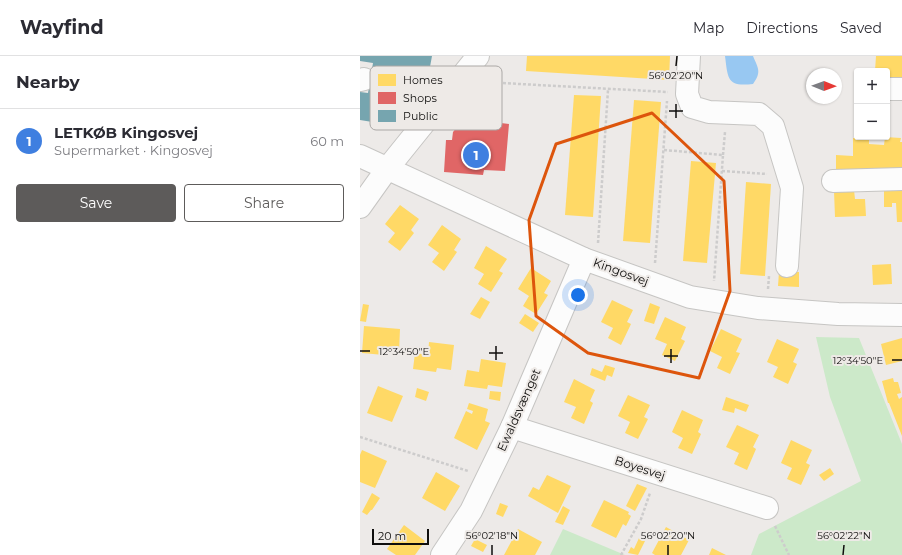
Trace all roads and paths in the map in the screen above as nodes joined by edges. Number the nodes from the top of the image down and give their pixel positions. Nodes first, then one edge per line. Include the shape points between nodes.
1 (689, 56) edge
2 (502, 83) edge
3 (902, 89) edge
4 (608, 90) junction
5 (890, 90) edge
6 (677, 93) junction
7 (419, 130) edge
8 (664, 150) junction
9 (360, 156) edge
10 (387, 169) junction
11 (722, 171) junction
12 (769, 174) dead end
13 (902, 180) edge
14 (833, 181) dead end
15 (360, 207) edge
16 (590, 261) junction
17 (779, 268) joint
18 (654, 284) junction
19 (713, 300) junction
20 (767, 308) junction
21 (902, 315) edge
22 (512, 427) junction
23 (360, 437) edge
24 (657, 473) junction
25 (488, 477) junction
26 (767, 508) joint
27 (442, 555) edge
28 (621, 555) edge
29 (789, 555) edge

1 - 6 street
2 - 4 path
3 - 5 street
4 - 6 path
4 - 16 path
6 - 8 path
6 - 17 street via 692,107 709,112 759,114 773,126 792,188
7 - 10 street
8 - 11 path via 723,155
8 - 18 path
9 - 10 street, Kingosvej
10 - 15 street
10 - 16 street, Kingosvej
11 - 12 path
11 - 19 path
13 - 14 street
16 - 18 street, Kingosvej
16 - 22 street, Ewaldsvænget
17 - 20 path
18 - 19 street, Kingosvej via 690,297
19 - 20 street, Kingosvej
20 - 21 street, Kingosvej via 838,314
22 - 24 street, Boyesvej
22 - 25 street, Ewaldsvænget
23 - 25 path
24 - 26 street, Boyesvej
24 - 28 path via 641,519
25 - 27 street, Ewaldsvænget via 472,511
26 - 29 path

